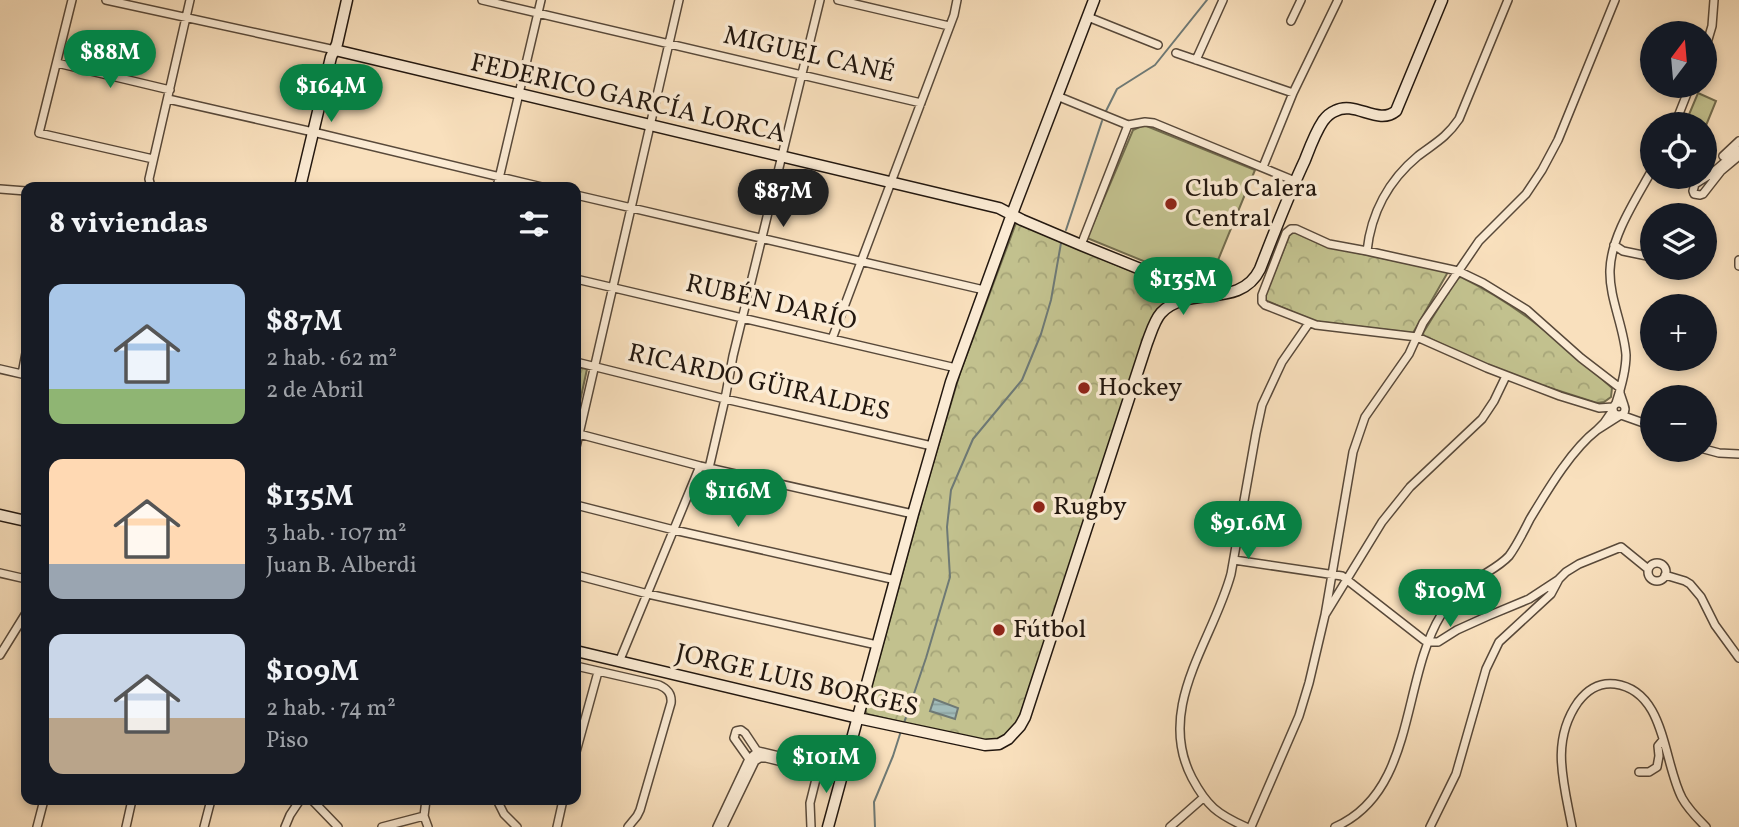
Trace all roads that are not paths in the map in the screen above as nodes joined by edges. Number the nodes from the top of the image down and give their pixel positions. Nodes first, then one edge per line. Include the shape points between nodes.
1 (72, 0) edge
2 (106, 0) edge
3 (191, 0) edge
4 (347, 0) edge
5 (482, 0) edge
6 (541, 0) edge
7 (679, 0) edge
8 (820, 0) edge
9 (838, 0) edge
10 (957, 0) edge
11 (1094, 0) edge
12 (1223, 0) edge
13 (1301, 0) edge
14 (1338, 0) edge
15 (1442, 0) edge
16 (1508, 0) edge
17 (1615, 0) edge
18 (1714, 0) edge
19 (538, 13) junction
20 (1088, 17) junction
21 (186, 18) junction
22 (1291, 21) dead end
23 (1712, 21) edge
24 (949, 26) junction
25 (668, 43) junction
26 (1158, 45) dead end
27 (335, 50) junction
28 (1176, 53) dead end
29 (1196, 60) junction
30 (57, 63) junction
31 (800, 75) junction
32 (170, 90) junction
33 (1293, 93) junction
34 (519, 94) junction
35 (1057, 96) junction
36 (168, 99) junction
37 (921, 103) junction
38 (651, 125) junction
39 (1128, 125) junction
40 (313, 132) junction
41 (1739, 141) edge
42 (1739, 149) edge
43 (782, 156) junction
44 (1723, 156) dead end
45 (1739, 156) edge
46 (153, 159) junction
47 (1263, 167) junction
48 (499, 177) junction
49 (1295, 181) junction
50 (150, 182) edge
51 (301, 182) edge
52 (498, 182) edge
53 (520, 182) edge
54 (892, 182) junction
55 (0, 189) edge
56 (1642, 189) edge
57 (21, 191) edge
58 (581, 196) edge
59 (631, 208) junction
60 (1012, 214) junction
61 (762, 239) junction
62 (1081, 245) junction
63 (1614, 245) junction
64 (1367, 251) junction
65 (1640, 255) edge
66 (1739, 260) edge
67 (861, 262) junction
68 (1739, 266) edge
69 (1458, 271) junction
70 (581, 280) edge
71 (1171, 282) junction
72 (612, 288) junction
73 (984, 290) junction
74 (1208, 296) junction
75 (1167, 308) junction
76 (742, 318) junction
77 (1309, 323) junction
78 (1417, 337) junction
79 (832, 339) junction
80 (581, 363) edge
81 (594, 366) junction
82 (956, 368) junction
83 (0, 369) edge
84 (21, 373) edge
85 (1506, 376) junction
86 (1620, 388) junction
87 (725, 398) junction
88 (1619, 409) junction
89 (1640, 420) edge
90 (581, 425) edge
91 (581, 434) edge
92 (932, 446) junction
93 (1717, 452) edge
94 (1739, 454) edge
95 (705, 467) junction
96 (581, 506) edge
97 (913, 514) junction
98 (0, 515) edge
99 (21, 520) edge
100 (674, 530) junction
101 (1234, 560) junction
102 (1648, 569) junction
103 (0, 573) edge
104 (1332, 574) junction
105 (1665, 575) junction
106 (581, 576) edge
107 (21, 578) edge
108 (1559, 579) junction
109 (895, 580) junction
110 (1347, 580) junction
111 (648, 594) junction
112 (1325, 615) junction
113 (21, 621) edge
114 (1428, 642) junction
115 (877, 645) junction
116 (581, 652) edge
117 (0, 655) edge
118 (1739, 658) edge
119 (619, 662) junction
120 (581, 667) edge
121 (598, 672) junction
122 (858, 718) junction
123 (581, 734) edge
124 (1663, 740) junction
125 (759, 755) junction
126 (751, 762) junction
127 (1639, 772) dead end
128 (1203, 798) junction
129 (43, 805) edge
130 (131, 805) edge
131 (210, 805) edge
132 (297, 805) edge
133 (311, 805) edge
134 (317, 805) edge
135 (425, 805) edge
136 (500, 805) edge
137 (562, 805) edge
138 (424, 816) junction
139 (37, 827) edge
140 (125, 827) edge
141 (204, 827) edge
142 (285, 827) edge
143 (332, 827) edge
144 (338, 827) edge
145 (382, 827) edge
146 (428, 827) edge
147 (517, 827) edge
148 (557, 827) edge
149 (628, 827) edge
150 (717, 827) edge
151 (723, 827) edge
152 (811, 827) edge
153 (828, 827) edge
154 (1170, 827) edge
155 (1248, 827) edge
156 (1335, 827) edge
157 (1430, 827) edge
158 (1572, 827) edge
159 (1706, 827) edge

1 - 30 street
2 - 21 street, FEDERICO GARCÍA LORCA
3 - 21 street
4 - 27 street
5 - 19 street, MIGUEL CANÉ
6 - 19 street
7 - 25 street
8 - 31 street
9 - 24 street
10 - 24 street
11 - 20 street
12 - 29 street
13 - 22 street
14 - 33 street
15 - 49 street via 1396,111 1384,117 1352,108 1327,116
16 - 64 street via 1459,119 1441,141 1408,165 1388,190 1375,216
17 - 69 street via 1542,170 1526,194 1479,240
18 - 23 street
19 - 25 street, MIGUEL CANÉ
19 - 34 street
20 - 26 street
20 - 35 street
21 - 27 street, FEDERICO GARCÍA LORCA
21 - 32 street
24 - 37 street
25 - 31 street, MIGUEL CANÉ
25 - 38 street
27 - 34 street, FEDERICO GARCÍA LORCA
27 - 40 street
28 - 29 street
29 - 33 street
30 - 32 street
30 - 46 street via 38,133
31 - 37 street, MIGUEL CANÉ
31 - 43 street
32 - 36 street
33 - 47 street
34 - 38 street, FEDERICO GARCÍA LORCA
34 - 48 street
35 - 39 street
35 - 60 street
36 - 40 street
36 - 46 street
37 - 54 street
38 - 43 street, FEDERICO GARCÍA LORCA
38 - 59 street
39 - 47 street via 1154,123
39 - 62 street
40 - 48 street
40 - 51 street
41 - 44 street
42 - 45 street via 1695,184 1694,194 1703,194
43 - 54 street, FEDERICO GARCÍA LORCA
43 - 61 street
46 - 50 street
47 - 49 street
48 - 52 street
48 - 53 street
49 - 74 street via 1253,281 1240,290
54 - 60 street, FEDERICO GARCÍA LORCA
54 - 67 street
55 - 57 street
56 - 63 street
58 - 59 street
59 - 61 street
59 - 72 street
60 - 62 street, FEDERICO GARCÍA LORCA
60 - 73 street
61 - 67 street
61 - 76 street
62 - 71 street, FEDERICO GARCÍA LORCA
63 - 65 street
63 - 86 street via 1610,276 1626,359
64 - 69 street
64 - 77 street via 1329,244 1296,229 1286,233 1261,299
66 - 68 street
67 - 73 street
67 - 79 street
69 - 78 street
69 - 86 street via 1527,310
70 - 72 street, RUBÉN DARÍO
71 - 74 street, FEDERICO GARCÍA LORCA
71 - 75 street via 1176,292
72 - 76 street, RUBÉN DARÍO
72 - 81 street
73 - 82 street
74 - 75 street
75 - 122 street, JORGE LUIS BORGES via 1156,320 1147,343 1020,726 999,744 985,745
76 - 79 street, RUBÉN DARÍO
76 - 87 street
77 - 78 street
77 - 101 street via 1282,362 1262,405
78 - 85 street
78 - 104 street via 1362,424
79 - 82 street, RUBÉN DARÍO
80 - 81 street, RICARDO GÜIRALDES
81 - 87 street, RICARDO GÜIRALDES
81 - 90 street
82 - 92 street
83 - 84 street
85 - 88 street via 1599,408
85 - 110 street via 1482,419 1389,513
86 - 88 street
87 - 92 street, RICARDO GÜIRALDES
87 - 95 street
88 - 89 street
88 - 114 street via 1575,452 1508,556 1456,596
91 - 95 street
92 - 97 street
93 - 94 street
95 - 97 street
95 - 100 street
96 - 100 street
97 - 109 street
98 - 99 street
100 - 109 street
100 - 111 street
101 - 104 street
101 - 128 street via 1192,671 1181,714 1181,752
102 - 105 street via 1656,581
102 - 105 street via 1660,564
102 - 108 street via 1621,547 1571,568
103 - 107 street
104 - 110 street
104 - 112 street
105 - 118 street via 1690,584
106 - 111 street
108 - 114 street via 1529,599 1438,642
108 - 157 street via 1551,594 1503,637 1490,658 1456,774
109 - 115 street
110 - 112 street
110 - 114 street
111 - 115 street
111 - 119 street
112 - 155 street via 1299,716
113 - 117 street
114 - 156 street via 1390,770 1364,808
115 - 122 street
116 - 119 street, JORGE LUIS BORGES
119 - 122 street, JORGE LUIS BORGES
120 - 121 street
121 - 123 street
121 - 149 street via 659,685 672,698 642,802
122 - 153 street
124 - 127 street via 1658,746 1657,766
124 - 158 street via 1648,705 1631,689 1606,683 1587,691 1568,719 1562,744 1562,777
124 - 159 street via 1682,798
125 - 126 street
125 - 126 street via 744,733 736,731 734,738
125 - 152 street via 818,768
126 - 150 street
126 - 151 street
128 - 154 street
128 - 155 street via 1225,817
129 - 139 street
130 - 140 street
131 - 141 street
132 - 142 street
133 - 143 street
134 - 144 street
135 - 138 street
136 - 147 street
137 - 148 street
138 - 145 street
138 - 146 street

